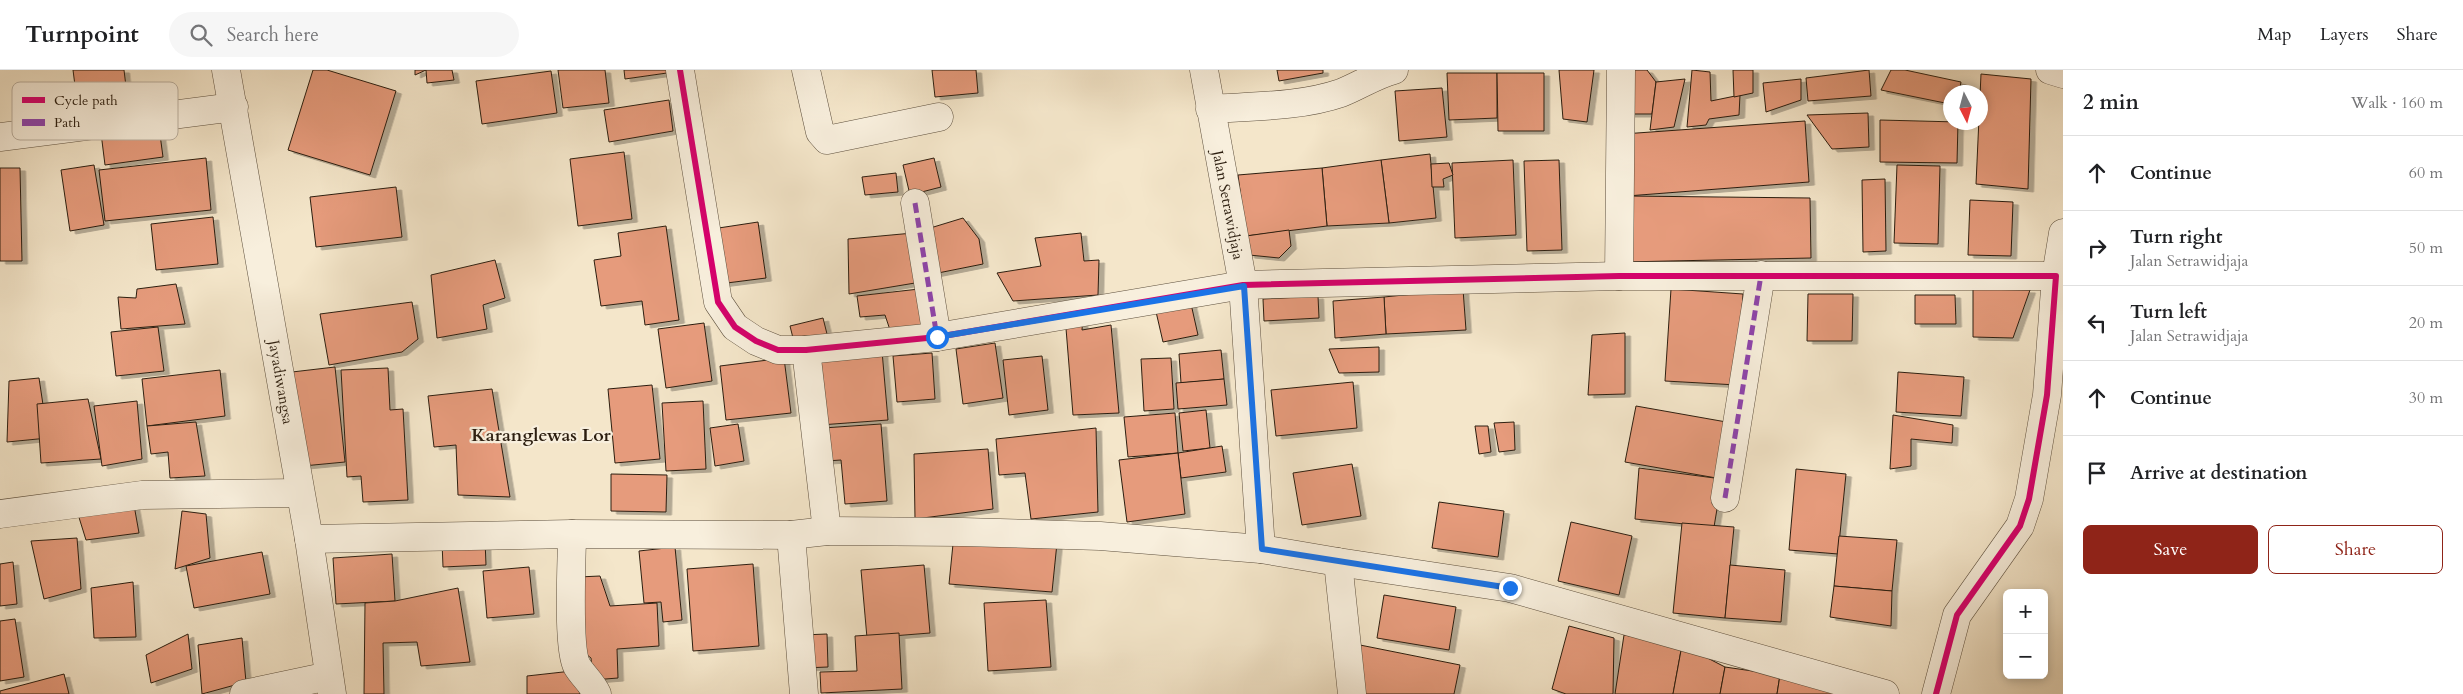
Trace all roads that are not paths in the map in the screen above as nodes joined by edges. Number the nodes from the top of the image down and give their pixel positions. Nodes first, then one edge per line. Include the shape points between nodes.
1 (226, 70) edge
2 (680, 70) edge
3 (806, 70) edge
4 (1204, 70) edge
5 (1394, 70) edge
6 (1622, 70) edge
7 (2050, 70) edge
8 (2063, 74) edge
9 (234, 107) junction
10 (1210, 108) junction
11 (178, 114) edge
12 (938, 117) dead end
13 (915, 202) dead end
14 (2063, 233) edge
15 (1761, 275) junction
16 (1619, 276) junction
17 (2060, 276) edge
18 (1244, 286) junction
19 (937, 337) junction
20 (806, 350) junction
21 (300, 492) junction
22 (1725, 498) dead end
23 (0, 514) edge
24 (827, 531) junction
25 (572, 534) junction
26 (791, 535) junction
27 (309, 539) junction
28 (1262, 549) junction
29 (1338, 562) junction
30 (331, 685) edge
31 (244, 694) edge
32 (597, 694) edge
33 (804, 694) edge
34 (1352, 694) edge
35 (1885, 694) edge
36 (1936, 694) edge

1 - 9 street, Jayadiwangsa
2 - 20 street via 718,302 734,326 756,341 778,350
3 - 12 street via 820,132 827,140
4 - 10 street, Jalan Setrawidjaja
5 - 10 street via 1342,92 1312,100
6 - 16 street
7 - 8 street
9 - 11 street
9 - 21 street, Jayadiwangsa
10 - 18 street, Jalan Setrawidjaja
13 - 19 street
14 - 17 street
15 - 16 street
15 - 17 street
15 - 22 street
16 - 18 street
17 - 36 street via 2047,395 2029,499 2020,526 1957,615
18 - 19 street
18 - 28 street, Jalan Setrawidjaja
19 - 20 street
20 - 24 street
21 - 23 street via 142,495
21 - 27 street, Jayadiwangsa
24 - 26 street
24 - 28 street via 1100,536
25 - 26 street
25 - 27 street
25 - 32 street via 572,644 576,665
26 - 33 street
27 - 30 street, Jayadiwangsa
28 - 29 street
29 - 34 street
29 - 35 street via 1510,588
30 - 31 street

